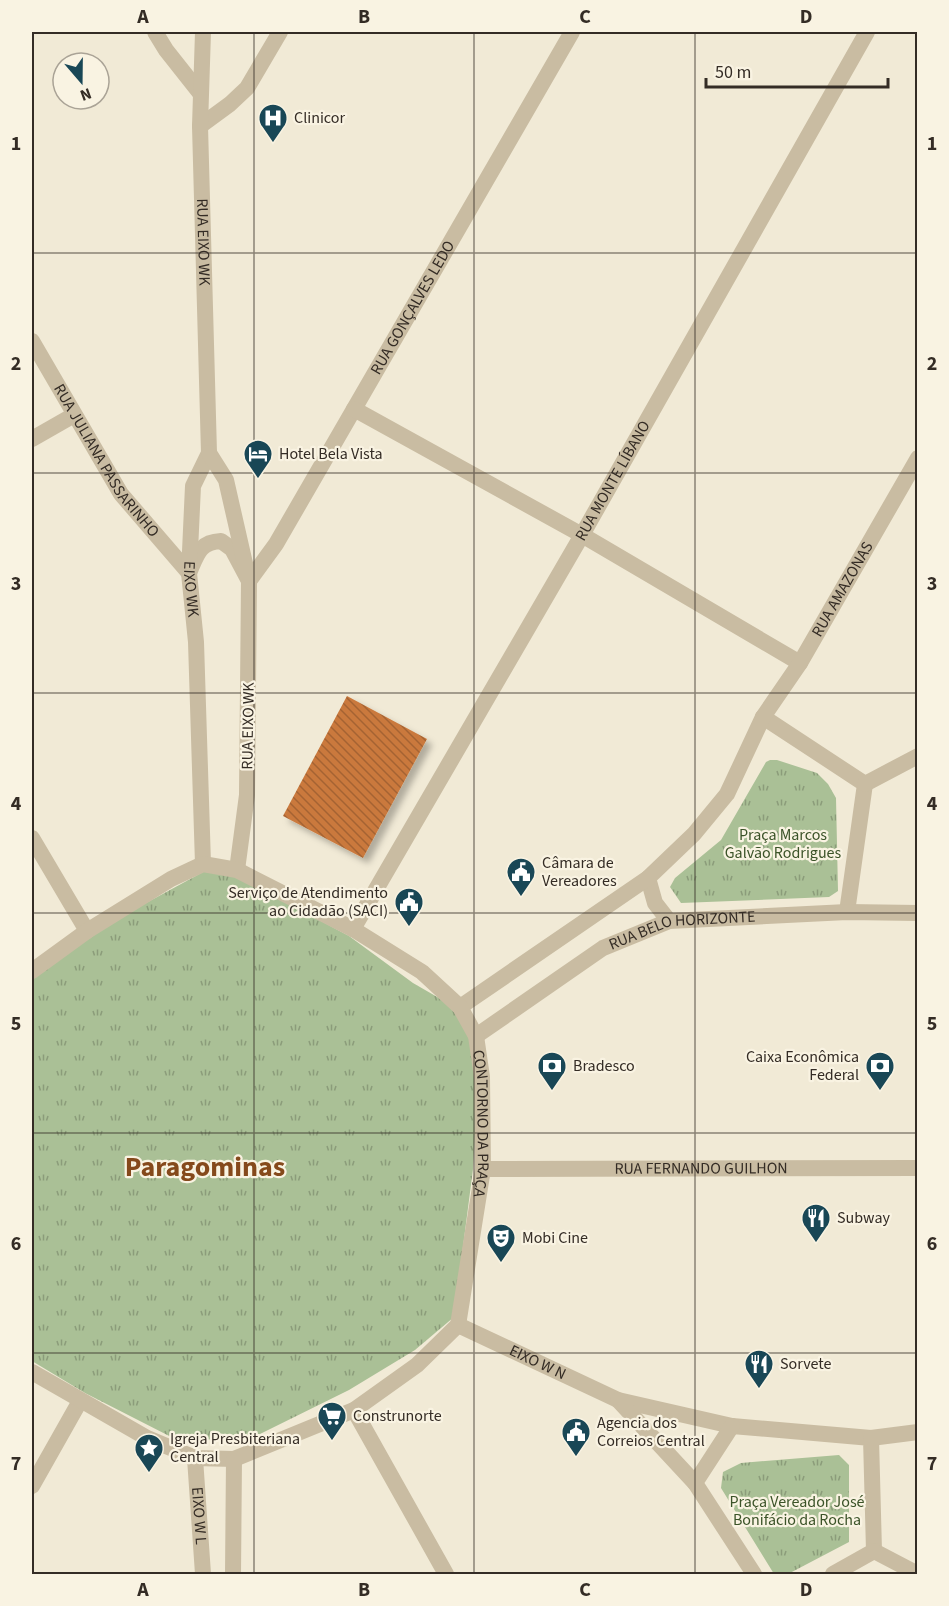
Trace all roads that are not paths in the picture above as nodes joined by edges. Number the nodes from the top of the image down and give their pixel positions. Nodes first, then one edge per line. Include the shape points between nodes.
1 (155, 32) edge
2 (203, 32) edge
3 (280, 32) edge
4 (572, 32) edge
5 (867, 32) edge
6 (200, 93) junction
7 (200, 126) junction
8 (32, 341) edge
9 (354, 409) junction
10 (74, 415) junction
11 (32, 440) edge
12 (209, 453) junction
13 (918, 458) edge
14 (582, 535) junction
15 (189, 573) junction
16 (249, 581) junction
17 (800, 663) junction
18 (763, 717) junction
19 (918, 756) edge
20 (865, 784) junction
21 (32, 837) edge
22 (203, 864) junction
23 (237, 870) junction
24 (648, 878) junction
25 (847, 912) junction
26 (918, 913) edge
27 (669, 921) junction
28 (353, 929) junction
29 (87, 931) junction
30 (32, 970) edge
31 (460, 1007) junction
32 (476, 1036) junction
33 (918, 1168) edge
34 (483, 1169) junction
35 (458, 1325) junction
36 (32, 1372) edge
37 (618, 1400) junction
38 (80, 1401) junction
39 (354, 1410) junction
40 (732, 1426) junction
41 (918, 1432) edge
42 (871, 1438) junction
43 (195, 1458) junction
44 (234, 1459) junction
45 (695, 1483) junction
46 (32, 1486) edge
47 (874, 1551) junction
48 (918, 1574) edge
49 (203, 1575) edge
50 (233, 1575) edge
51 (446, 1575) edge
52 (754, 1575) edge
53 (833, 1575) edge

1 - 6 street
2 - 6 street, RUA EIXO WK
3 - 7 street via 247,88
4 - 9 street, RUA GONÇALVES LEDO
5 - 14 street, RUA MONTE LÍBANO
6 - 7 street, RUA EIXO WK
7 - 12 street, RUA EIXO WK
8 - 10 street, RUA JULIANA PASSARINHO
9 - 14 street
9 - 16 street, RUA GONÇALVES LEDO via 276,544
10 - 11 street
10 - 15 street, RUA JULIANA PASSARINHO via 121,494
12 - 15 street, EIXO WK via 193,486
12 - 16 street via 226,480
13 - 17 street, RUA AMAZONAS
14 - 17 street
14 - 28 street, RUA MONTE LÍBANO
15 - 16 street via 199,551 210,542 221,541 232,549
15 - 22 street, EIXO WK via 196,642
16 - 23 street, RUA EIXO WK via 248,795
17 - 18 street, RUA AMAZONAS
18 - 20 street
18 - 24 street, RUA AMAZONAS via 727,794 694,834
19 - 20 street
20 - 25 street
21 - 29 street
22 - 23 street, CONTORNO DA PRAÇA
22 - 29 street via 171,879
23 - 28 street, CONTORNO DA PRAÇA
24 - 27 street via 655,903
24 - 31 street, RUA AMAZONAS
25 - 26 street, RUA BELO HORIZONTE
25 - 27 street, RUA BELO HORIZONTE
27 - 32 street, RUA BELO HORIZONTE via 603,948
28 - 31 street, CONTORNO DA PRAÇA via 422,972
29 - 30 street
31 - 32 street, CONTORNO DA PRAÇA
32 - 34 street, CONTORNO DA PRAÇA via 482,1077
33 - 34 street, RUA FERNANDO GUILHON
34 - 35 street, CONTORNO DA PRAÇA
35 - 37 street, EIXO W N
35 - 39 street via 417,1365
36 - 38 street
37 - 40 street
37 - 45 street
38 - 43 street via 147,1438
38 - 46 street
39 - 44 street
39 - 51 street
40 - 42 street
40 - 45 street
41 - 42 street
42 - 47 street
43 - 44 street
43 - 49 street, EIXO W L
44 - 50 street, EIXO W L
45 - 52 street
47 - 48 street
47 - 53 street

